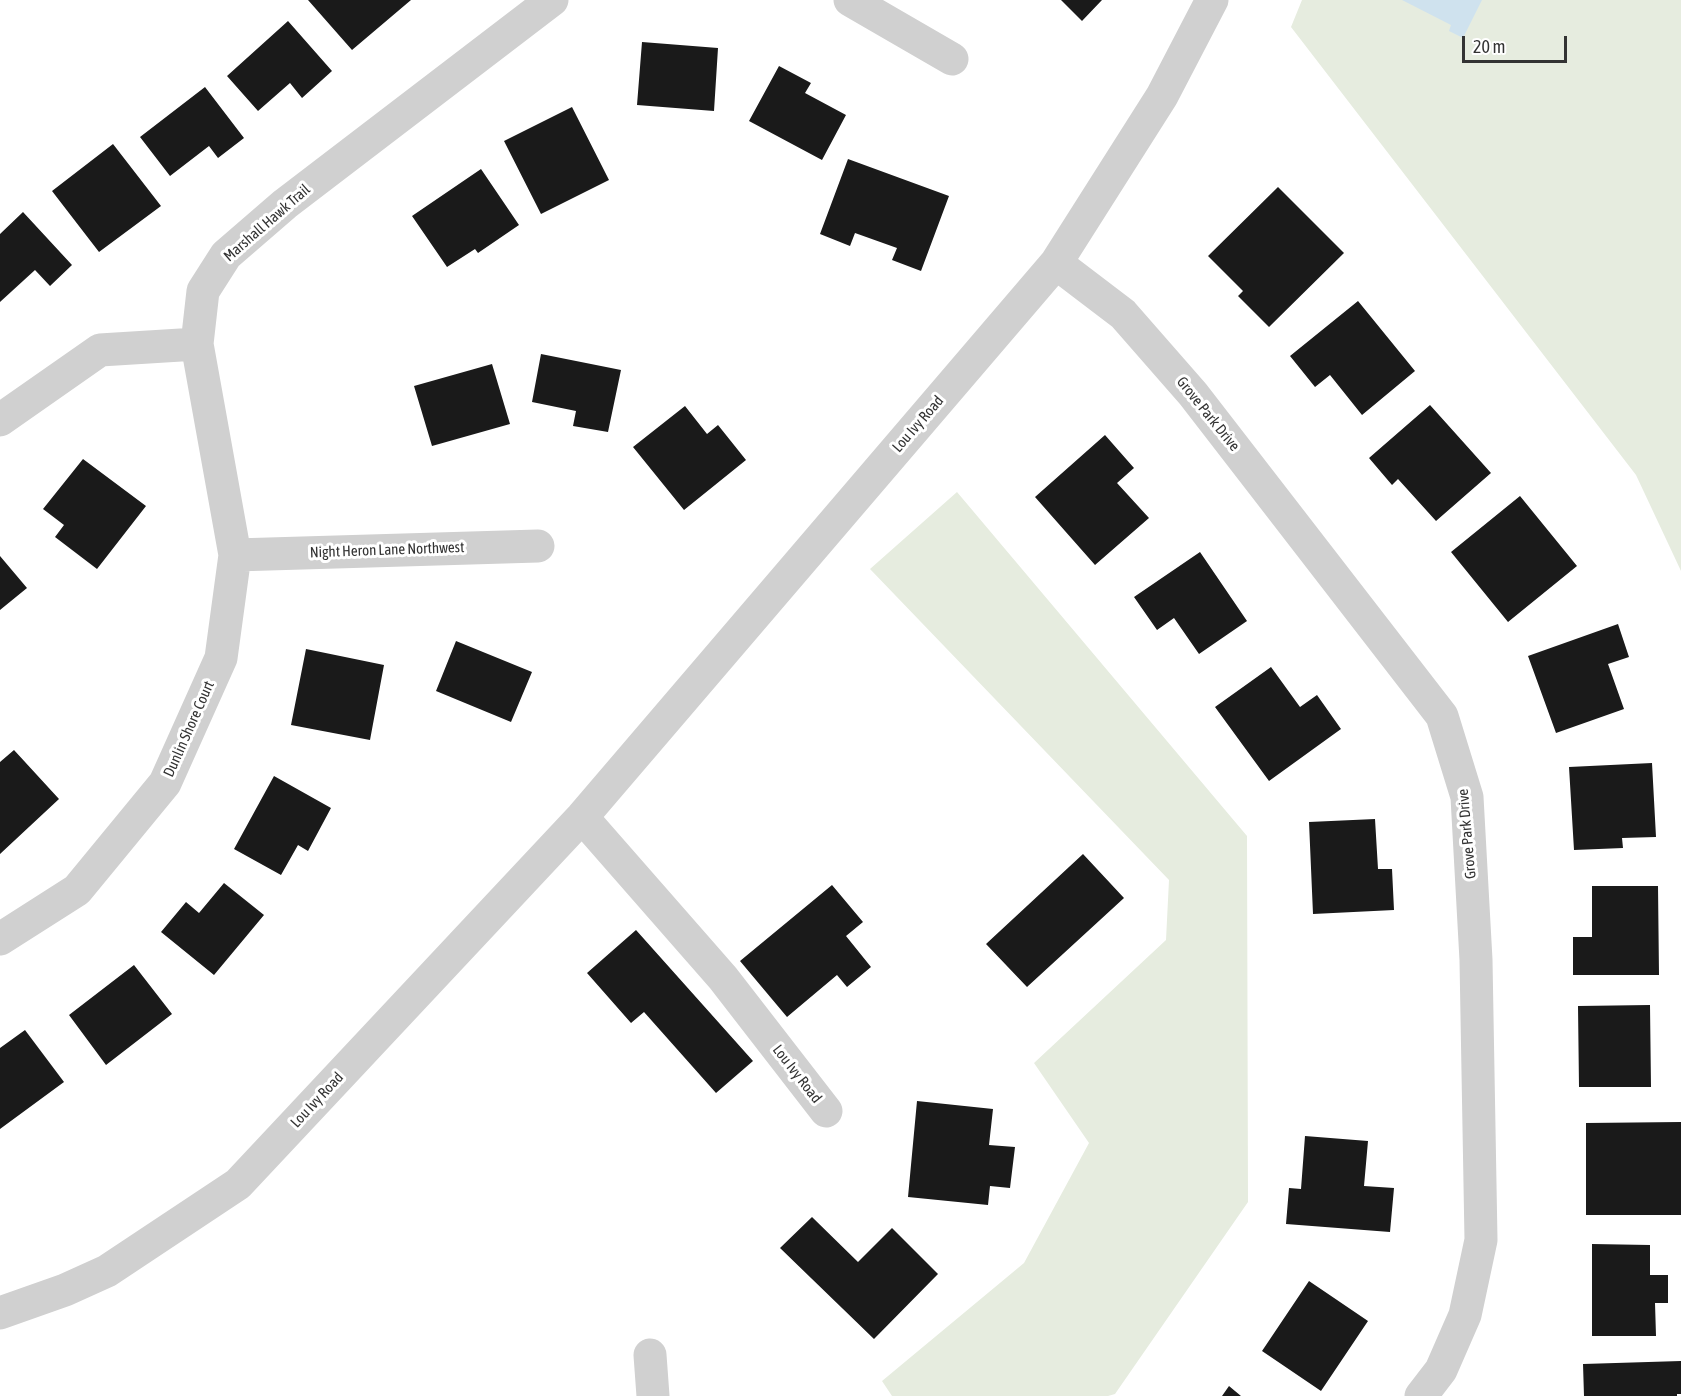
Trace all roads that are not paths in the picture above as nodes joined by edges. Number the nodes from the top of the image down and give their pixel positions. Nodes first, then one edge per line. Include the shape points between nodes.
1 (552, 0) edge
2 (850, 0) edge
3 (1212, 0) edge
4 (952, 59) dead end
5 (1056, 263) junction
6 (197, 344) junction
7 (0, 420) edge
8 (538, 546) dead end
9 (235, 555) junction
10 (582, 817) junction
11 (0, 939) edge
12 (826, 1111) dead end
13 (0, 1313) edge
14 (650, 1355) dead end
15 (652, 1396) edge
16 (1421, 1396) edge

1 - 6 street, Marshall Hawk Trail via 285,204 226,255 203,291
2 - 4 street
3 - 5 street, Lou Ivy Road via 1162,96
5 - 10 street, Lou Ivy Road
5 - 16 street, Grove Park Drive via 1123,314 1193,394 1442,716 1467,797 1476,960 1481,1240 1465,1315 1441,1370
6 - 7 street via 100,350
6 - 9 street, Marshall Hawk Trail
8 - 9 street, Night Heron Lane Northwest
9 - 11 street, Dunlin Shore Court via 221,657 165,783 77,890
10 - 12 street, Lou Ivy Road via 723,978
10 - 13 street, Lou Ivy Road via 238,1184 107,1271
14 - 15 street

